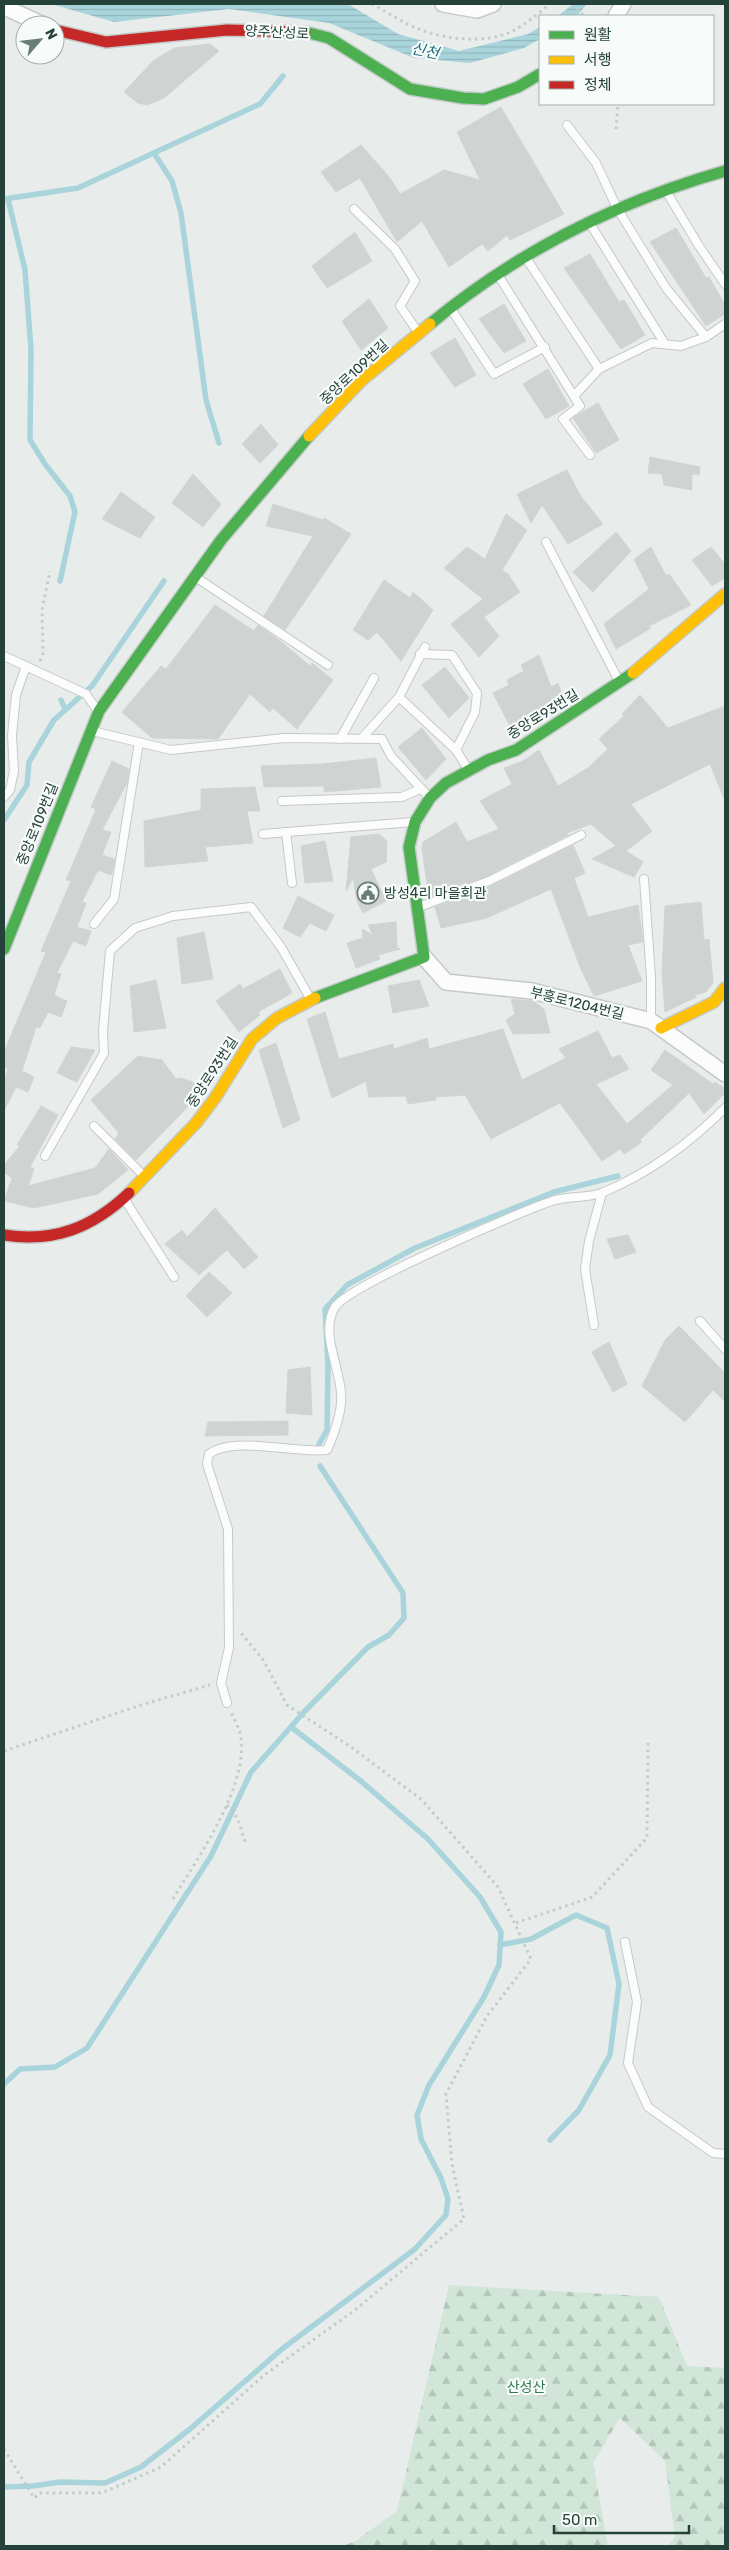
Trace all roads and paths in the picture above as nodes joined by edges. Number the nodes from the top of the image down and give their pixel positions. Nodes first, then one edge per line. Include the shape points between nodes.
1 (443, 4) edge
2 (494, 4) edge
3 (572, 4) edge
4 (623, 4) edge
5 (4, 7) edge
6 (22, 15) edge
7 (583, 15) edge
8 (617, 15) edge
9 (65, 32) edge
10 (539, 75) edge
11 (618, 105) edge
12 (566, 125) dead end
13 (616, 129) dead end
14 (725, 171) edge
15 (666, 190) junction
16 (617, 208) junction
17 (354, 209) dead end
18 (588, 221) junction
19 (525, 256) junction
20 (497, 274) junction
21 (725, 284) edge
22 (450, 307) junction
23 (725, 324) edge
24 (419, 333) junction
25 (706, 337) junction
26 (665, 344) junction
27 (545, 347) junction
28 (599, 369) junction
29 (574, 396) junction
30 (590, 455) dead end
31 (546, 542) dead end
32 (50, 571) dead end
33 (195, 577) junction
34 (725, 594) edge
35 (425, 647) dead end
36 (420, 654) junction
37 (4, 656) edge
38 (328, 665) dead end
39 (26, 666) junction
40 (35, 670) junction
41 (374, 678) dead end
42 (620, 683) junction
43 (400, 698) junction
44 (99, 711) junction
45 (90, 731) junction
46 (362, 738) junction
47 (340, 739) junction
48 (140, 742) junction
49 (456, 750) junction
50 (468, 769) junction
51 (420, 789) junction
52 (4, 797) edge
53 (430, 798) junction
54 (282, 801) dead end
55 (415, 822) junction
56 (286, 832) junction
57 (263, 834) dead end
58 (581, 835) dead end
59 (644, 879) dead end
60 (292, 884) dead end
61 (418, 907) junction
62 (94, 924) dead end
63 (4, 949) edge
64 (424, 957) junction
65 (725, 988) edge
66 (311, 999) junction
67 (656, 1025) junction
68 (725, 1074) edge
69 (725, 1108) edge
70 (94, 1126) dead end
71 (45, 1156) dead end
72 (146, 1178) junction
73 (602, 1193) junction
74 (124, 1198) junction
75 (4, 1235) edge
76 (174, 1277) dead end
77 (700, 1321) dead end
78 (594, 1325) dead end
79 (725, 1349) edge
80 (230, 1619) junction
81 (220, 1683) junction
82 (227, 1703) joint
83 (648, 1743) dead end
84 (4, 1751) edge
85 (228, 1805) junction
86 (246, 1845) dead end
87 (173, 1898) dead end
88 (516, 1922) junction
89 (625, 1942) dead end
90 (725, 2154) edge
91 (4, 2450) edge

1 - 2 street via 477,10
3 - 7 path
4 - 8 street
5 - 6 street
9 - 10 street, 양주산성로 via 106,42 227,30 308,32 329,38 410,88 463,98 484,99 518,87
11 - 13 path
12 - 16 lane via 596,163
14 - 15 street, 중앙로109번길
15 - 16 street, 중앙로109번길
15 - 21 lane
16 - 18 street, 중앙로109번길
16 - 25 lane via 666,288
17 - 24 lane via 395,249 415,281 400,306
18 - 19 street, 중앙로109번길
18 - 26 lane
19 - 20 street, 중앙로109번길
19 - 28 lane
20 - 22 street, 중앙로109번길
20 - 27 lane
22 - 24 street, 중앙로109번길
22 - 27 lane via 494,374
23 - 25 lane
24 - 33 street, 중앙로109번길 via 362,380 309,436 221,540
25 - 26 lane via 681,346
26 - 28 lane via 652,343
27 - 29 lane
28 - 29 lane
29 - 30 lane via 580,406 563,419
31 - 42 lane
32 - 40 path via 42,610 43,654
33 - 38 lane
33 - 44 street, 중앙로109번길
34 - 42 street, 중앙로93번길
35 - 36 lane
36 - 43 lane
36 - 49 lane via 452,655 477,693 475,712
37 - 39 lane
39 - 40 lane
39 - 52 lane via 16,696 12,736 14,771 10,790
40 - 44 lane via 86,694
41 - 47 lane
42 - 50 street, 중앙로93번길 via 516,750
43 - 46 lane
43 - 49 lane
44 - 45 street, 중앙로109번길
45 - 48 lane
45 - 63 street, 중앙로109번길
46 - 47 lane
46 - 51 lane via 382,739 391,756
47 - 48 lane via 284,738 171,750
48 - 62 lane via 114,899
49 - 50 lane
50 - 53 street, 중앙로93번길 via 446,782
51 - 53 lane
51 - 54 lane via 402,797
53 - 55 street, 중앙로93번길
55 - 56 lane
55 - 61 street, 중앙로93번길 via 409,847
56 - 57 lane
56 - 60 lane
58 - 61 lane via 489,881
59 - 67 lane
61 - 64 street, 중앙로93번길
64 - 66 street, 중앙로93번길
64 - 67 street, 부흥로1204번길 via 446,982 532,991
65 - 67 street via 714,1002
66 - 71 lane via 281,947 251,907 173,916 135,928 110,951 104,1053
66 - 72 street, 중앙로93번길 via 280,1014 257,1033 242,1051 205,1114
67 - 68 street, 부흥로1204번길
69 - 73 lane via 685,1144 633,1178
70 - 72 lane
72 - 74 street, 중앙로93번길
73 - 78 lane via 585,1269
73 - 80 lane via 554,1200 472,1233 362,1288 336,1306 328,1325 342,1393 339,1420 327,1450 310,1452 240,1446 217,1448 209,1454 211,1477 228,1529
74 - 75 street, 중앙로93번길 via 114,1208 84,1225 59,1232
74 - 76 lane
77 - 79 lane
80 - 81 lane via 230,1648
80 - 88 path via 264,1662 287,1705 422,1800 498,1887
81 - 82 lane
81 - 84 path via 141,1705
82 - 85 path via 240,1731 240,1763
83 - 88 path via 647,1838 592,1896
85 - 86 path via 238,1819
85 - 87 path
88 - 91 path via 531,1959 487,2016 446,2094 452,2164 464,2219 355,2310 263,2376 161,2467 102,2493 40,2493 34,2498
89 - 90 lane via 637,2002 628,2063 644,2098 648,2106 713,2153

